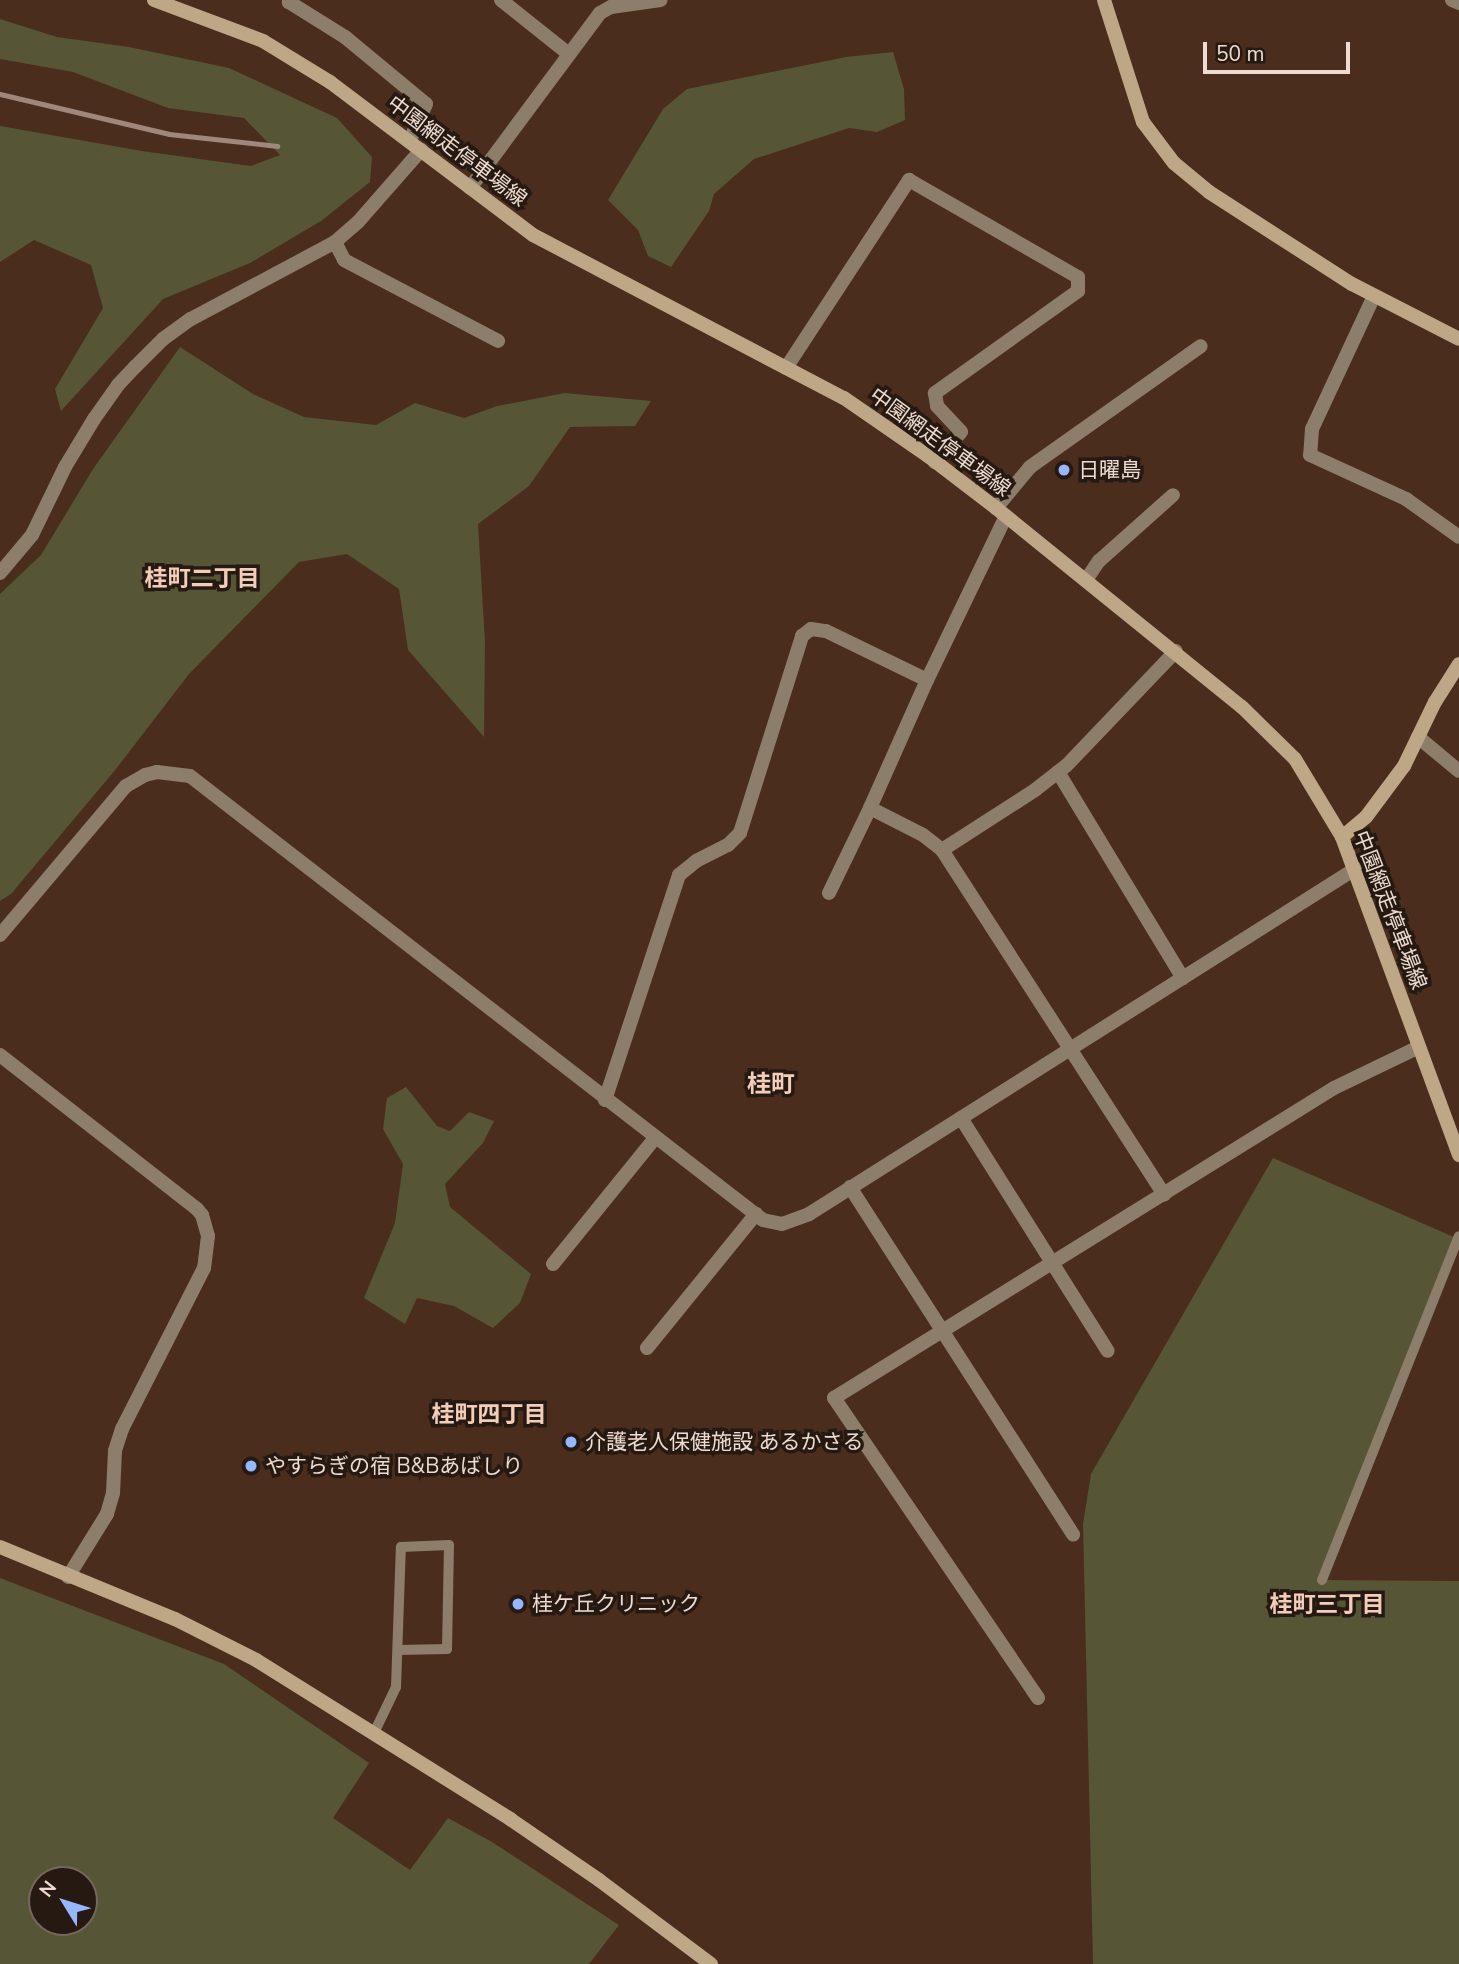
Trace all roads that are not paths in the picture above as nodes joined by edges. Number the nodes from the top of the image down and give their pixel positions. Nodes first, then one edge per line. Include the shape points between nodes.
1 (154, 0) edge
2 (292, 0) edge
3 (501, 0) edge
4 (661, 0) edge
5 (1104, 0) edge
6 (1452, 0) edge
7 (1459, 3) edge
8 (610, 4) edge
9 (569, 54) junction
10 (416, 145) junction
11 (470, 188) junction
12 (335, 242) junction
13 (1374, 296) junction
14 (1459, 339) edge
15 (498, 341) dead end
16 (1201, 346) dead end
17 (786, 368) junction
18 (935, 461) junction
19 (1173, 495) dead end
20 (1001, 512) junction
21 (1459, 537) edge
22 (0, 573) edge
23 (1086, 580) junction
24 (1176, 651) junction
25 (1459, 664) edge
26 (927, 680) junction
27 (1418, 737) junction
28 (1459, 771) edge
29 (1058, 772) junction
30 (870, 808) junction
31 (1342, 838) junction
32 (942, 849) junction
33 (1355, 869) junction
34 (829, 893) dead end
35 (0, 935) edge
36 (1183, 978) junction
37 (1419, 1047) junction
38 (1070, 1049) junction
39 (0, 1055) edge
40 (605, 1100) junction
41 (961, 1118) junction
42 (655, 1138) junction
43 (1459, 1155) edge
44 (850, 1187) junction
45 (1164, 1195) junction
46 (756, 1214) junction
47 (1459, 1236) edge
48 (553, 1264) dead end
49 (1053, 1265) junction
50 (943, 1333) junction
51 (647, 1348) dead end
52 (1108, 1351) dead end
53 (1073, 1535) dead end
54 (0, 1547) edge
55 (68, 1577) junction
56 (1322, 1580) dead end
57 (398, 1650) junction
58 (1038, 1698) dead end
59 (374, 1733) junction
60 (712, 1964) edge

1 - 10 main road, 中園網走停車場線 via 262,41 330,82
2 - 10 street via 289,2 345,37 426,104
3 - 9 street
4 - 8 street
5 - 13 main road via 1143,122 1174,163 1209,192
6 - 7 street
8 - 9 street
9 - 11 street
10 - 11 main road, 中園網走停車場線
10 - 12 street via 358,222
11 - 17 main road, 中園網走停車場線 via 554,247
12 - 15 street via 344,260
12 - 22 street via 191,319 153,348 94,419 32,535
13 - 14 main road
13 - 21 street via 1312,429 1310,455 1406,499
16 - 20 street via 1030,467
17 - 18 main road, 中園網走停車場線 via 844,398
17 - 18 street via 909,180 1078,277 1078,291 934,393 937,406 961,432
18 - 20 main road, 中園網走停車場線
19 - 23 street via 1100,561
20 - 23 main road, 中園網走停車場線
20 - 26 street
23 - 24 main road, 中園網走停車場線
24 - 29 street
24 - 31 main road, 中園網走停車場線 via 1295,759
25 - 27 main road
26 - 30 street
26 - 40 street via 826,631 811,629 802,636 740,833 679,874
27 - 28 street
27 - 31 main road via 1404,766 1372,810
29 - 32 street
29 - 36 street
30 - 32 street
30 - 34 street
31 - 33 main road, 中園網走停車場線
32 - 38 street
33 - 36 street
33 - 37 main road, 中園網走停車場線
35 - 40 street via 126,786 157,772 190,776
36 - 38 street
37 - 43 main road, 中園網走停車場線
37 - 45 street via 1334,1088
38 - 41 street
38 - 45 street
39 - 55 street via 197,1209 208,1236 204,1268 122,1429 107,1514
40 - 42 street
41 - 44 street
41 - 49 street
42 - 46 street
42 - 48 street
44 - 46 street via 809,1214 782,1224
44 - 50 street
45 - 49 street
46 - 51 street
47 - 56 lane
49 - 50 street
49 - 52 street
50 - 53 street
50 - 58 street via 834,1398
54 - 55 main road
55 - 59 main road via 216,1637
57 - 57 lane via 401,1547 449,1545 447,1648
57 - 59 lane via 396,1687
59 - 60 main road via 599,1880

